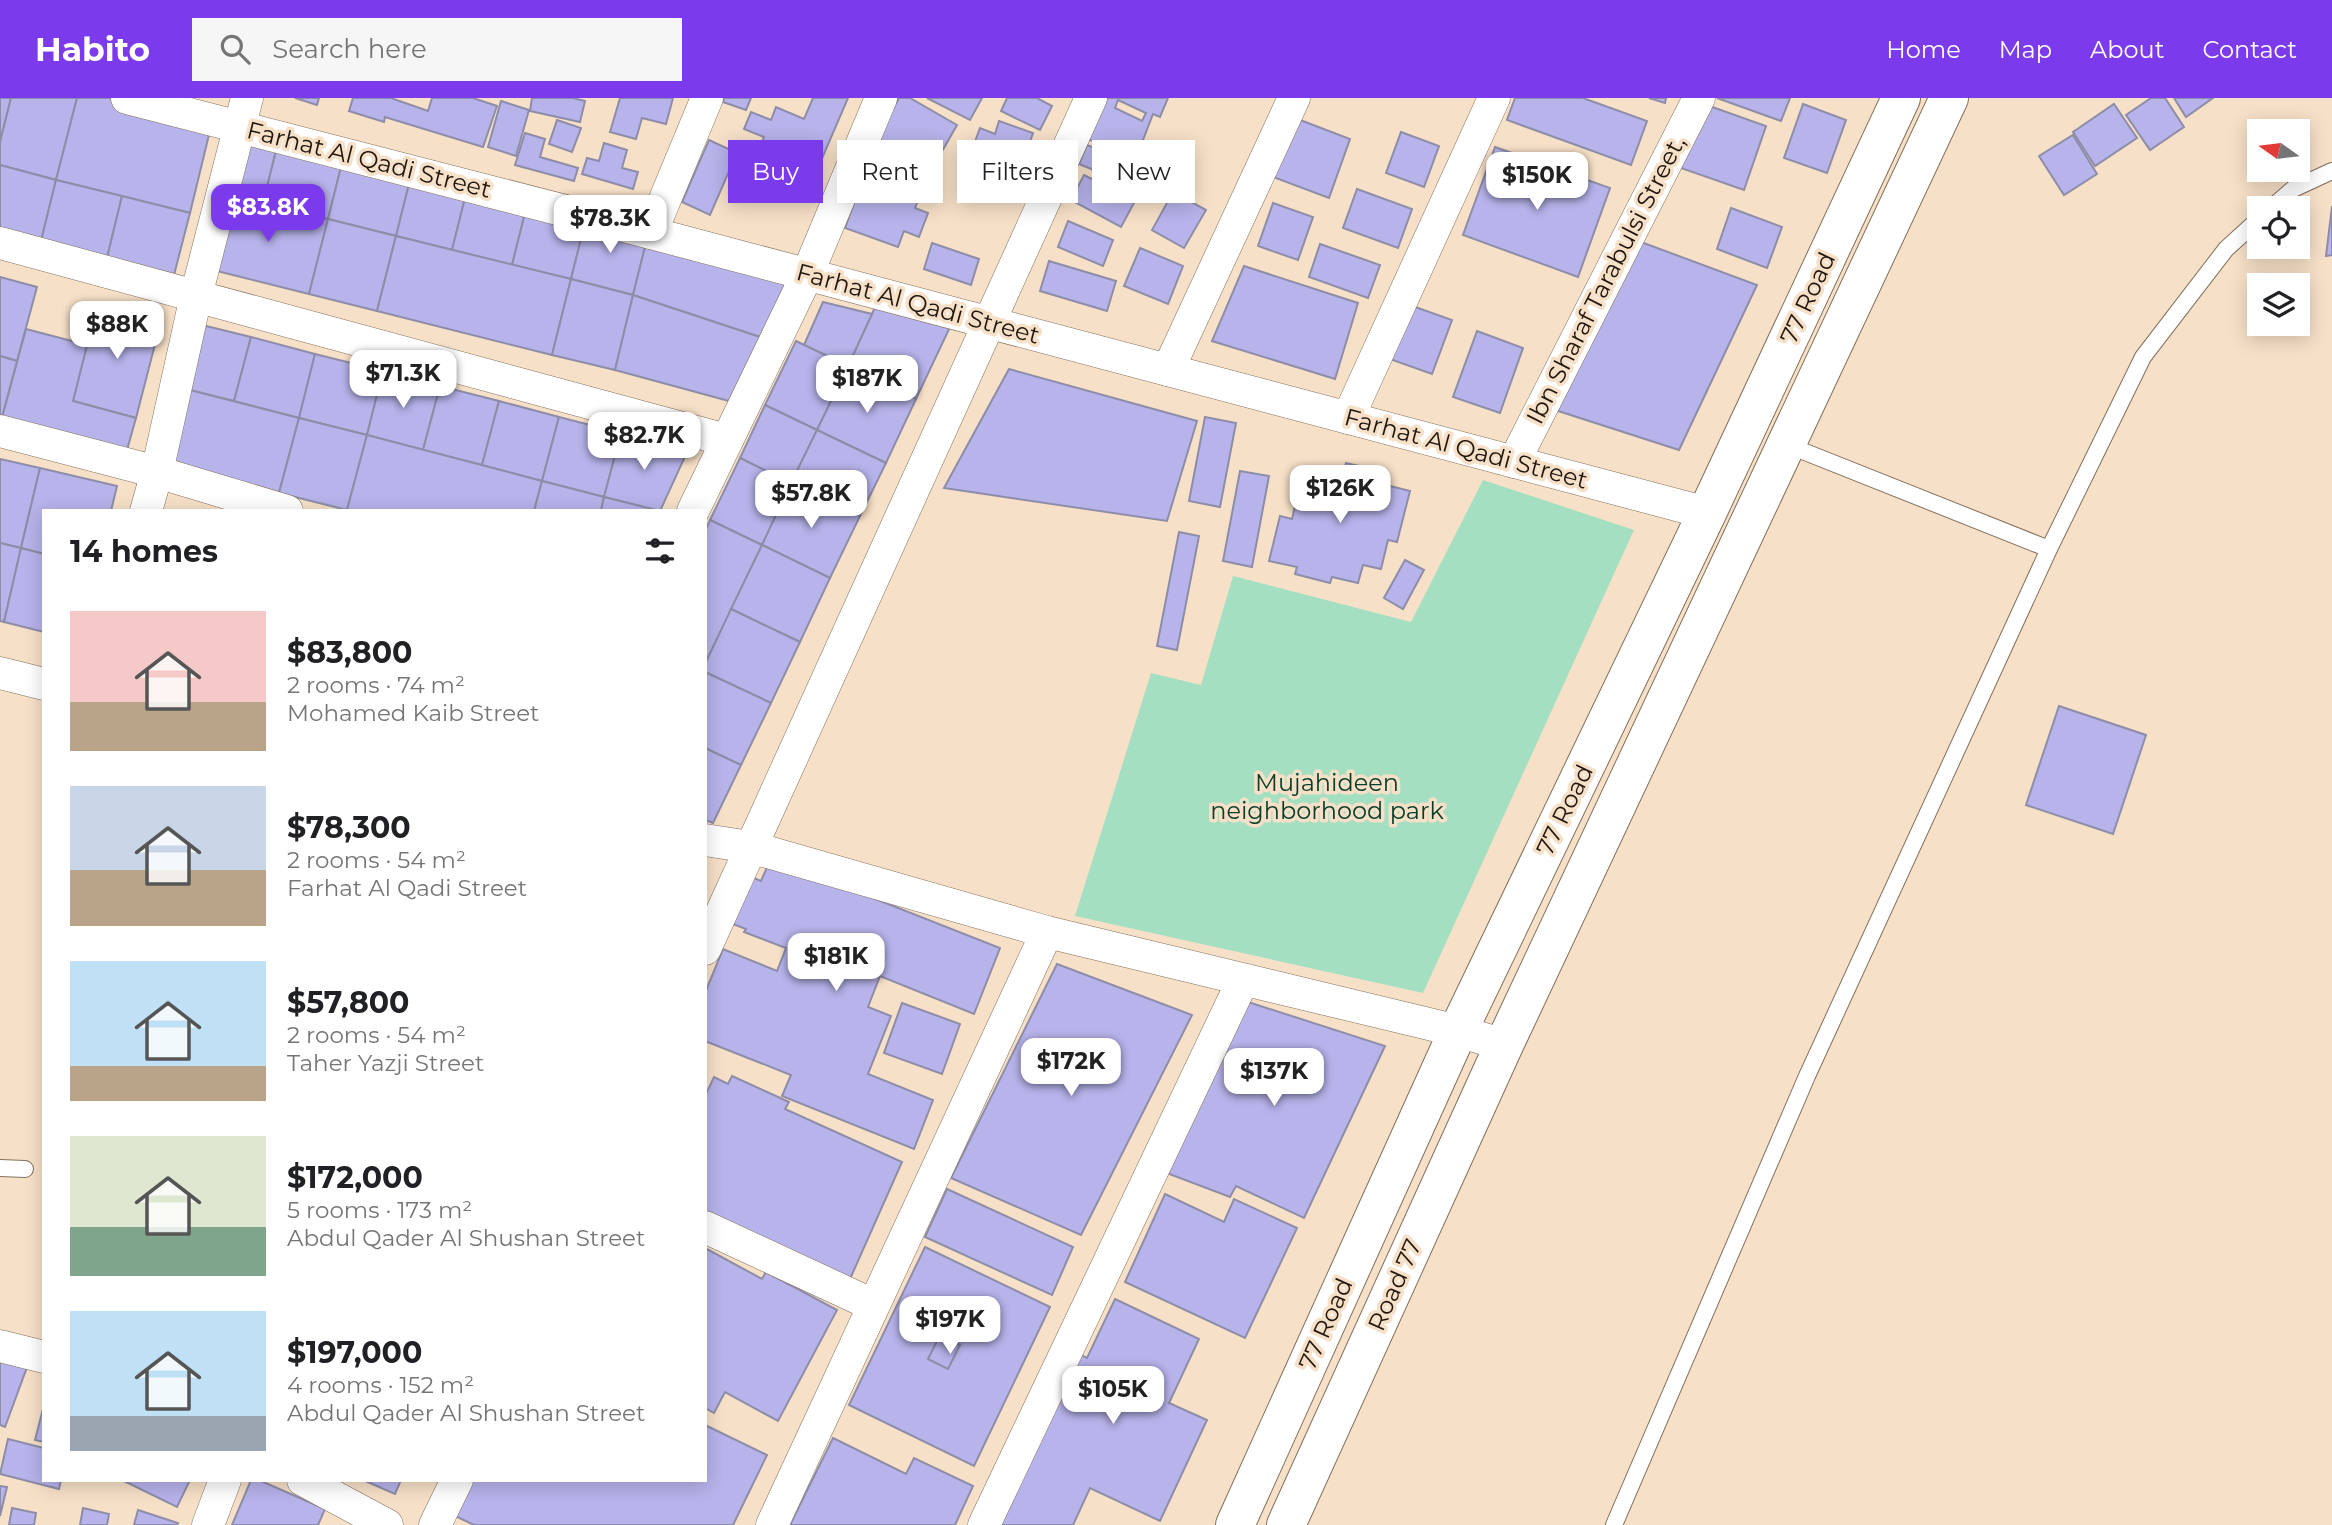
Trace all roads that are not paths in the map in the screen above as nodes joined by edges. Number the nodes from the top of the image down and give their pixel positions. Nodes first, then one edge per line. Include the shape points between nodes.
1 (127, 98) edge
2 (707, 98) edge
3 (881, 98) edge
4 (1091, 98) edge
5 (1294, 98) edge
6 (1494, 98) edge
7 (1699, 98) edge
8 (1901, 98) edge
9 (1949, 98) edge
10 (1973, 98) edge
11 (243, 112) edge
12 (1932, 137) junction
13 (2332, 171) edge
14 (2286, 196) edge
15 (2247, 230) edge
16 (651, 233) junction
17 (0, 243) edge
18 (807, 275) junction
19 (196, 296) junction
20 (989, 323) junction
21 (1168, 370) junction
22 (1348, 418) junction
23 (0, 431) edge
24 (726, 440) junction
25 (1785, 444) junction
26 (1514, 462) junction
27 (157, 472) junction
28 (147, 509) edge
29 (280, 509) edge
30 (694, 509) edge
31 (1707, 513) junction
32 (2049, 549) junction
33 (0, 673) edge
34 (42, 684) edge
35 (707, 839) edge
36 (750, 847) junction
37 (1047, 932) junction
38 (707, 944) edge
39 (1243, 979) junction
40 (1458, 1031) junction
41 (1504, 1045) junction
42 (0, 1168) edge
43 (25, 1169) dead end
44 (707, 1228) edge
45 (873, 1305) junction
46 (0, 1346) edge
47 (42, 1356) edge
48 (224, 1482) edge
49 (307, 1482) edge
50 (456, 1482) edge
51 (208, 1525) edge
52 (387, 1525) edge
53 (435, 1525) edge
54 (772, 1525) edge
55 (984, 1525) edge
56 (1235, 1525) edge
57 (1286, 1525) edge
58 (1614, 1525) edge

1 - 11 street, Farhat Al Qadi Street
2 - 16 street
3 - 18 street
4 - 20 street
5 - 21 street
6 - 22 street
7 - 26 street, Ibn Sharaf Tarabulsi Street,
8 - 31 main road, 77 Road
9 - 12 main road, Road 77
10 - 12 main road
11 - 16 street, Farhat Al Qadi Street
11 - 19 street
12 - 25 main road, Road 77
13 - 14 lane
15 - 32 lane via 2225,249 2143,358
16 - 18 street, Farhat Al Qadi Street
17 - 19 street
18 - 20 street, Farhat Al Qadi Street
18 - 24 street
19 - 24 street
19 - 27 street
20 - 21 street, Farhat Al Qadi Street
20 - 36 street
21 - 22 street, Farhat Al Qadi Street
22 - 26 street, Farhat Al Qadi Street
23 - 27 street
24 - 30 street
25 - 32 lane
25 - 41 main road, Road 77
26 - 31 street, Farhat Al Qadi Street
27 - 28 street
27 - 29 street
31 - 40 main road, 77 Road
32 - 58 lane via 1808,1076
33 - 34 street
35 - 36 street
36 - 37 street
36 - 38 street
37 - 39 street
37 - 45 street
39 - 40 street
39 - 55 street
40 - 41 street
40 - 56 main road, 77 Road
41 - 57 main road, Road 77
42 - 43 lane
44 - 45 street
45 - 54 street
46 - 47 street
48 - 51 street
49 - 52 street
50 - 53 street

